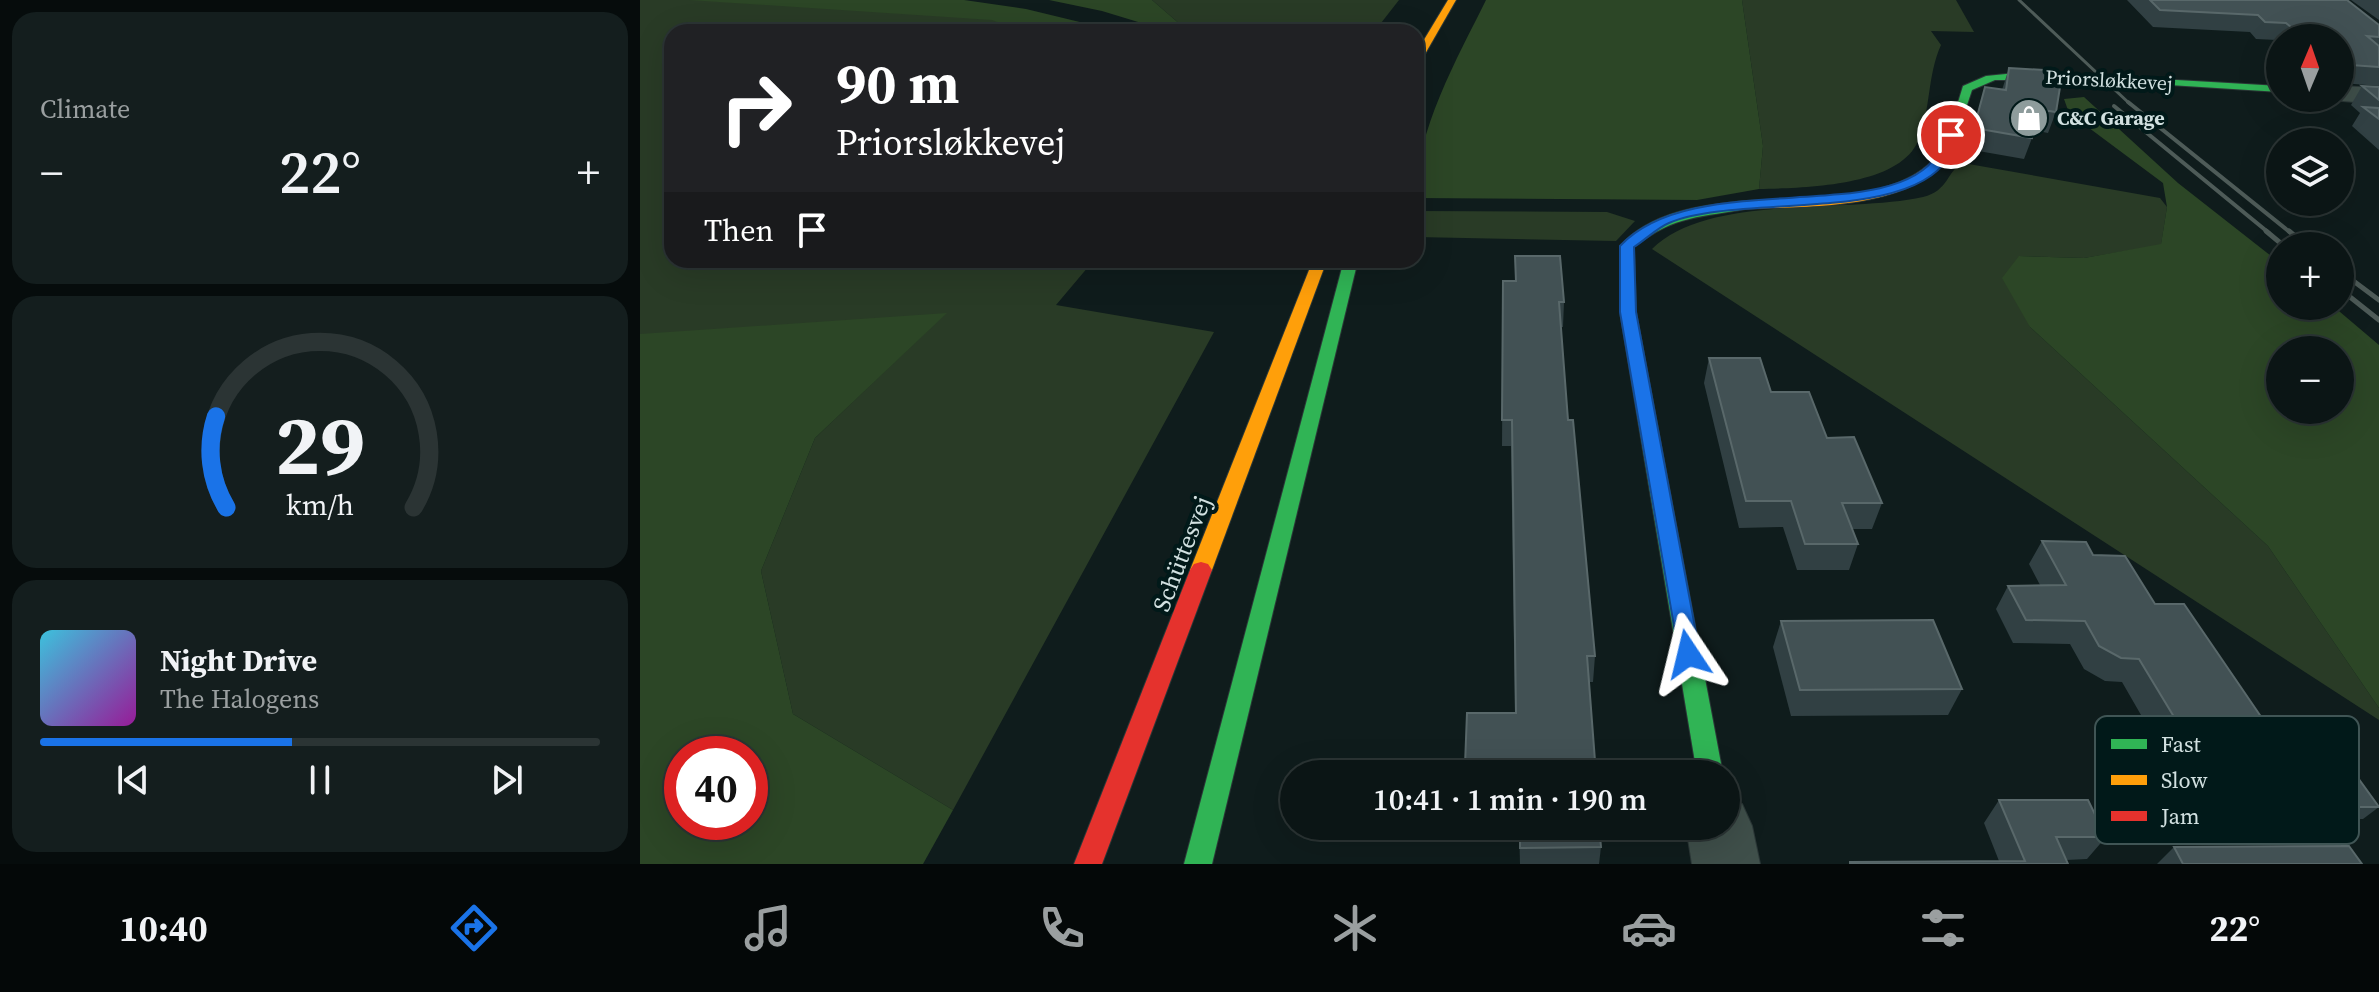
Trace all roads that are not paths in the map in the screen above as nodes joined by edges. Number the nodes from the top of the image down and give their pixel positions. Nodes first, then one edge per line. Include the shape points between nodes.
1 (1452, 0) edge
2 (1424, 47) edge
3 (2266, 88) edge
4 (2354, 95) edge
5 (2379, 96) edge
6 (1317, 268) edge
7 (1349, 268) edge
8 (1708, 760) edge
9 (1722, 840) edge
10 (1088, 864) edge
11 (1198, 864) edge
12 (1726, 864) edge

1 - 2 street
3 - 8 street, Priorsløkkevej, bridge via 1990,78 1967,88 1943,157 1920,177 1879,193 1680,215 1651,227 1627,246 1628,312
4 - 5 street
6 - 10 street, Schüttesvej
7 - 11 street
9 - 12 street

